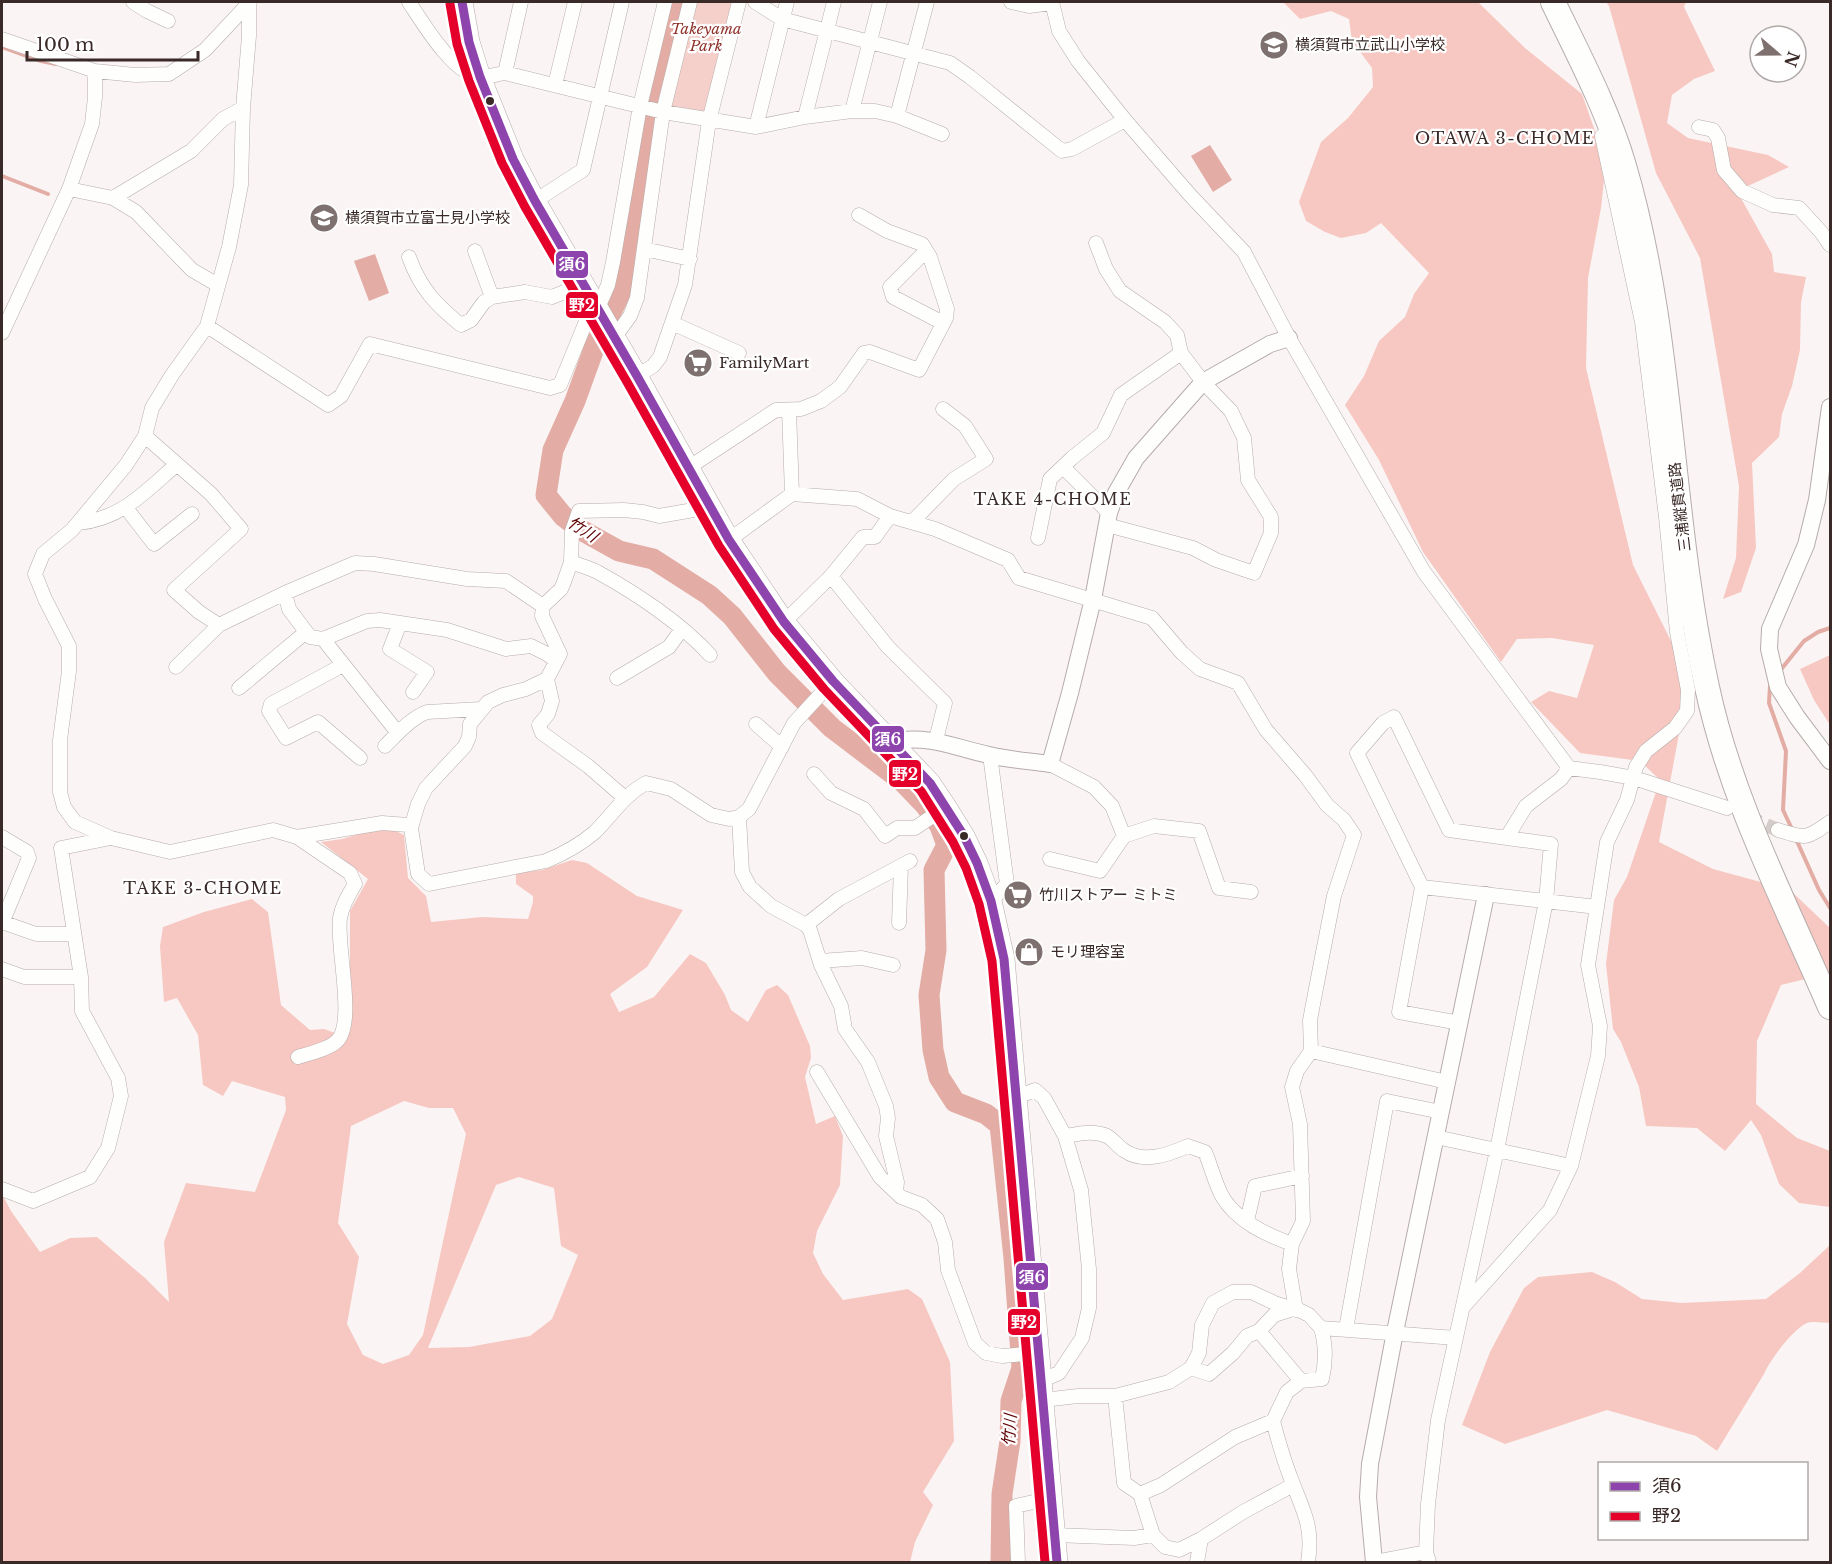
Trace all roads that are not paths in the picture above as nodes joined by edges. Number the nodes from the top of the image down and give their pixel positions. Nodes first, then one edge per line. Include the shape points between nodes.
1 (133, 2) edge
2 (249, 2) edge
3 (409, 2) edge
4 (462, 2) edge
5 (521, 2) edge
6 (575, 2) edge
7 (622, 2) edge
8 (665, 2) edge
9 (690, 2) edge
10 (739, 2) edge
11 (755, 2) edge
12 (787, 2) edge
13 (834, 2) edge
14 (880, 2) edge
15 (927, 2) edge
16 (1011, 2) edge
17 (1052, 2) edge
18 (1553, 2) edge
19 (1570, 2) edge
20 (150, 6) edge
21 (782, 20) junction
22 (168, 21) dead end
23 (827, 31) junction
24 (2, 39) edge
25 (870, 42) junction
26 (913, 53) junction
27 (95, 71) junction
28 (505, 73) junction
29 (480, 77) junction
30 (555, 86) junction
31 (600, 96) junction
32 (640, 106) junction
33 (243, 108) junction
34 (852, 111) junction
35 (663, 112) junction
36 (897, 116) junction
37 (805, 117) junction
38 (1125, 120) junction
39 (709, 121) junction
40 (756, 127) junction
41 (1699, 127) dead end
42 (942, 134) dead end
43 (1602, 136) dead end
44 (69, 189) junction
45 (113, 198) junction
46 (535, 201) junction
47 (859, 215) dead end
48 (1096, 243) dead end
49 (1830, 245) edge
50 (644, 249) junction
51 (475, 251) dead end
52 (926, 251) junction
53 (409, 257) dead end
54 (690, 259) junction
55 (584, 284) junction
56 (218, 285) junction
57 (492, 297) junction
58 (598, 308) junction
59 (672, 323) junction
60 (943, 323) junction
61 (207, 326) junction
62 (2, 333) edge
63 (613, 335) junction
64 (1289, 338) junction
65 (739, 353) dead end
66 (1181, 353) junction
67 (637, 375) junction
68 (1203, 382) junction
69 (1830, 407) edge
70 (943, 409) dead end
71 (789, 410) junction
72 (145, 435) junction
73 (177, 464) junction
74 (1063, 467) junction
75 (688, 468) junction
76 (792, 494) junction
77 (711, 507) junction
78 (126, 508) junction
79 (192, 514) dead end
80 (890, 516) junction
81 (1108, 519) junction
82 (913, 521) junction
83 (78, 523) junction
84 (1038, 538) dead end
85 (729, 540) junction
86 (570, 562) junction
87 (831, 576) junction
88 (285, 593) junction
89 (1093, 599) junction
90 (543, 606) junction
91 (784, 622) junction
92 (400, 623) junction
93 (219, 625) junction
94 (682, 629) junction
95 (306, 632) junction
96 (324, 639) junction
97 (710, 655) dead end
98 (556, 661) junction
99 (343, 665) junction
100 (176, 667) dead end
101 (617, 678) dead end
102 (547, 679) junction
103 (833, 681) junction
104 (239, 688) dead end
105 (413, 692) dead end
106 (481, 709) junction
107 (756, 724) dead end
108 (398, 732) junction
109 (936, 740) junction
110 (892, 741) junction
111 (385, 746) dead end
112 (782, 747) junction
113 (990, 756) junction
114 (360, 758) dead end
115 (1830, 761) edge
116 (1050, 764) junction
117 (1569, 768) junction
118 (814, 774) dead end
119 (1634, 778) junction
120 (625, 798) junction
121 (946, 807) junction
122 (1727, 808) dead end
123 (739, 818) junction
124 (1830, 822) edge
125 (411, 828) junction
126 (1778, 830) tunnel mouth
127 (1124, 836) junction
128 (2, 837) edge
129 (297, 837) junction
130 (1507, 837) junction
131 (111, 838) junction
132 (1050, 859) dead end
133 (1422, 887) junction
134 (1251, 892) dead end
135 (1486, 895) junction
136 (991, 901) junction
137 (1546, 901) junction
138 (1598, 907) junction
139 (2, 923) edge
140 (899, 923) dead end
141 (806, 925) junction
142 (75, 934) junction
143 (820, 961) junction
144 (893, 965) dead end
145 (2, 969) edge
146 (81, 977) junction
147 (1830, 991) edge
148 (1830, 1007) edge
149 (1460, 1023) junction
150 (1311, 1051) junction
151 (298, 1057) dead end
152 (817, 1072) dead end
153 (1448, 1082) junction
154 (1017, 1097) junction
155 (1441, 1112) junction
156 (1065, 1136) junction
157 (1436, 1137) junction
158 (1497, 1150) junction
159 (1571, 1166) junction
160 (1302, 1176) junction
161 (2, 1189) edge
162 (896, 1192) junction
163 (1247, 1221) junction
164 (1292, 1244) junction
165 (1464, 1306) junction
166 (1294, 1309) junction
167 (1321, 1328) junction
168 (1346, 1329) junction
169 (1259, 1331) junction
170 (1395, 1332) junction
171 (1456, 1338) junction
172 (1038, 1353) junction
173 (1191, 1368) junction
174 (1301, 1381) junction
175 (1042, 1391) junction
176 (1115, 1396) junction
177 (1273, 1421) junction
178 (1293, 1485) junction
179 (1140, 1494) junction
180 (1051, 1498) junction
181 (1054, 1535) junction
182 (1153, 1535) junction
183 (1201, 1539) junction
184 (1427, 1557) edge
185 (1374, 1562) edge
186 (1018, 1563) edge
187 (1057, 1563) edge
188 (1197, 1563) edge
189 (1308, 1563) edge

1 - 20 street
2 - 27 street via 205,50 169,74
2 - 33 street
3 - 29 street via 457,66
4 - 29 main road
5 - 28 street
6 - 30 street
7 - 31 street
8 - 32 street
9 - 35 street
10 - 39 street
11 - 21 street
12 - 21 street
13 - 23 street
14 - 25 street
15 - 26 street
16 - 17 street via 1029,6
17 - 38 street via 1059,31
18 - 148 highway, 三浦縦貫道路 via 1613,129 1638,216 1655,307 1697,638 1713,716 1750,824
19 - 147 highway, 三浦縦貫道路 via 1607,83 1647,226 1663,316 1700,614 1717,705 1752,811
20 - 22 street
21 - 23 street
21 - 40 street
23 - 25 street
23 - 37 street
24 - 27 street
25 - 26 street
25 - 34 street
26 - 36 street
26 - 38 street via 950,63 1062,151
27 - 44 street via 92,124
28 - 29 street
28 - 30 street
29 - 46 main road via 513,159
30 - 31 street
31 - 32 street
31 - 46 street via 583,170
32 - 35 street
32 - 58 street via 613,262
33 - 45 street via 223,119 190,151
33 - 56 street via 241,184
34 - 36 street
34 - 37 street
35 - 39 street
35 - 50 street
36 - 42 street
37 - 40 street
38 - 64 street via 1244,252
39 - 40 street
39 - 54 street
41 - 49 street via 1713,130 1724,170 1742,191 1773,205 1799,208
43 - 119 street via 1642,322 1677,632 1688,690 1687,711 1675,728 1646,751
44 - 45 street
44 - 62 street
45 - 56 street via 136,212 192,270
46 - 55 main road
47 - 52 street via 886,231 922,244
48 - 66 street via 1120,291 1165,322 1177,335
50 - 54 street
50 - 63 street via 637,298 630,316
51 - 57 street
52 - 60 street via 947,309
52 - 60 street via 890,287 893,297
53 - 57 street via 417,278 440,308 461,326
54 - 59 street
55 - 57 street via 552,297 525,292
55 - 58 main road
56 - 61 street
58 - 61 street via 585,324 560,386 550,388 370,344 341,396 328,405
58 - 63 main road
59 - 65 street
59 - 67 street via 660,357
60 - 71 street via 919,370 864,352 840,387 821,401
61 - 72 street via 152,408
63 - 67 main road
64 - 68 street via 1270,344
64 - 117 street via 1424,572
66 - 68 street
66 - 74 street via 1121,395 1103,433
67 - 75 main road
68 - 81 street via 1136,458 1116,493
68 - 81 street via 1231,411 1244,438 1248,480 1271,518 1271,532 1254,573
69 - 115 street via 1817,500 1806,545 1770,629 1769,649 1778,687
70 - 82 street via 965,426 986,459 954,479
71 - 75 street via 776,410
71 - 76 street
72 - 73 street
72 - 83 street via 126,465
73 - 78 street
73 - 93 street via 211,494 241,529 174,590
74 - 81 street
74 - 84 street via 1050,479
75 - 77 main road
76 - 80 street via 857,499
76 - 85 street
77 - 85 main road
77 - 86 street via 659,516 624,510 579,511 572,531
78 - 79 street via 154,544
78 - 83 street
80 - 82 street
80 - 87 street via 875,537 863,537
81 - 89 street
82 - 89 street via 1008,560 1019,578
83 - 131 street via 43,554 35,574 69,646 60,740 60,792 64,807 75,822
85 - 91 main road
86 - 90 street via 561,590
86 - 94 street via 600,573
87 - 91 street
87 - 109 street via 888,647 945,703
88 - 90 street via 355,563 506,581
88 - 93 street
88 - 95 street via 289,609
89 - 116 street
89 - 150 street via 1152,618 1200,669 1238,683 1266,730 1354,835 1327,929 1310,1020
90 - 98 street via 542,616 560,654
91 - 103 main road
92 - 96 street via 367,621
92 - 98 street via 447,630 506,649 531,646
92 - 105 street via 390,649 427,672
93 - 100 street
94 - 97 street
94 - 101 street via 669,647
95 - 96 street via 310,637
95 - 104 street
96 - 99 street
98 - 102 street
99 - 108 street
99 - 114 street via 272,704 269,711 286,738 318,722
102 - 106 street via 503,695
102 - 120 street via 552,701 539,724 542,734
103 - 110 main road
103 - 112 street via 794,723
106 - 108 street via 427,712
106 - 125 street via 470,724 465,746 426,788
107 - 112 street
108 - 111 street
109 - 110 street
109 - 113 street
110 - 121 main road
112 - 123 street via 749,809
113 - 116 street
113 - 136 street via 1007,884
116 - 127 street via 1094,787 1112,806
117 - 119 street
117 - 130 street via 1561,780 1526,806
118 - 121 street via 831,793 864,809 885,836 897,828 915,828
119 - 122 street
119 - 138 street via 1607,842
120 - 123 street via 646,783 671,789 711,815
120 - 125 street via 594,833 562,854 546,861 429,884 418,874
121 - 136 main road via 977,863
123 - 141 street via 742,872 750,887 771,906
124 - 126 street via 1810,836
125 - 129 street via 382,823
127 - 132 street via 1100,871
127 - 134 street via 1154,826 1199,831 1219,888
128 - 139 street via 27,852 28,858
129 - 131 street via 273,830 170,852
129 - 151 street via 350,873 355,884 340,919 346,1023 337,1041
130 - 133 street via 1449,830 1394,717 1383,723 1357,753
130 - 137 street via 1551,844
131 - 142 street via 61,848
133 - 135 street
133 - 149 street via 1399,1012
135 - 137 street
135 - 149 street
136 - 154 main road via 1004,959
137 - 138 street
137 - 158 street
138 - 159 street via 1588,965 1600,1026 1598,1056
139 - 142 street via 36,934
140 - 141 street via 905,863 839,899
141 - 143 street
142 - 146 street
143 - 144 street via 862,958
143 - 162 street via 841,1006 845,1029 868,1062 885,1106
145 - 146 street via 24,977
146 - 161 street via 82,1011 118,1078 121,1096 108,1148 90,1177 33,1201
149 - 153 street
150 - 153 street
150 - 160 street via 1296,1071 1292,1087 1300,1124
152 - 162 street via 880,1177
153 - 155 street
154 - 156 street via 1035,1090 1044,1098
154 - 172 main road
155 - 157 street
155 - 168 street via 1387,1101
156 - 163 street via 1088,1132 1106,1136 1125,1152 1138,1156 1165,1156 1188,1146 1205,1152 1222,1196
156 - 175 street via 1081,1190 1089,1308 1082,1338
157 - 158 street
157 - 170 street
158 - 159 street
158 - 165 street
159 - 165 street via 1550,1210
160 - 163 street via 1255,1186
160 - 164 street via 1303,1221
162 - 172 street via 922,1205 937,1219 948,1270 975,1343 986,1353 1002,1356
163 - 164 street
164 - 166 street via 1289,1269
165 - 171 street
166 - 167 street
166 - 169 street via 1274,1315
166 - 173 street via 1251,1292 1233,1292 1213,1303 1202,1325 1199,1353
167 - 168 street
167 - 174 street via 1326,1365 1322,1379
168 - 170 street
169 - 173 street via 1246,1336 1209,1374
169 - 174 street
170 - 171 street
170 - 185 street via 1370,1464 1368,1497
171 - 184 street via 1438,1420 1428,1504
172 - 175 main road
173 - 176 street via 1169,1382
174 - 177 street via 1287,1392
175 - 176 street
175 - 180 main road
176 - 179 street via 1124,1483
177 - 178 street
177 - 179 street via 1235,1437 1161,1485
178 - 183 street
178 - 189 street via 1310,1529
179 - 182 street
180 - 181 main road
180 - 186 street via 1016,1506
181 - 182 street
181 - 187 main road
182 - 183 street via 1165,1547 1179,1550
183 - 188 street
184 - 185 street

